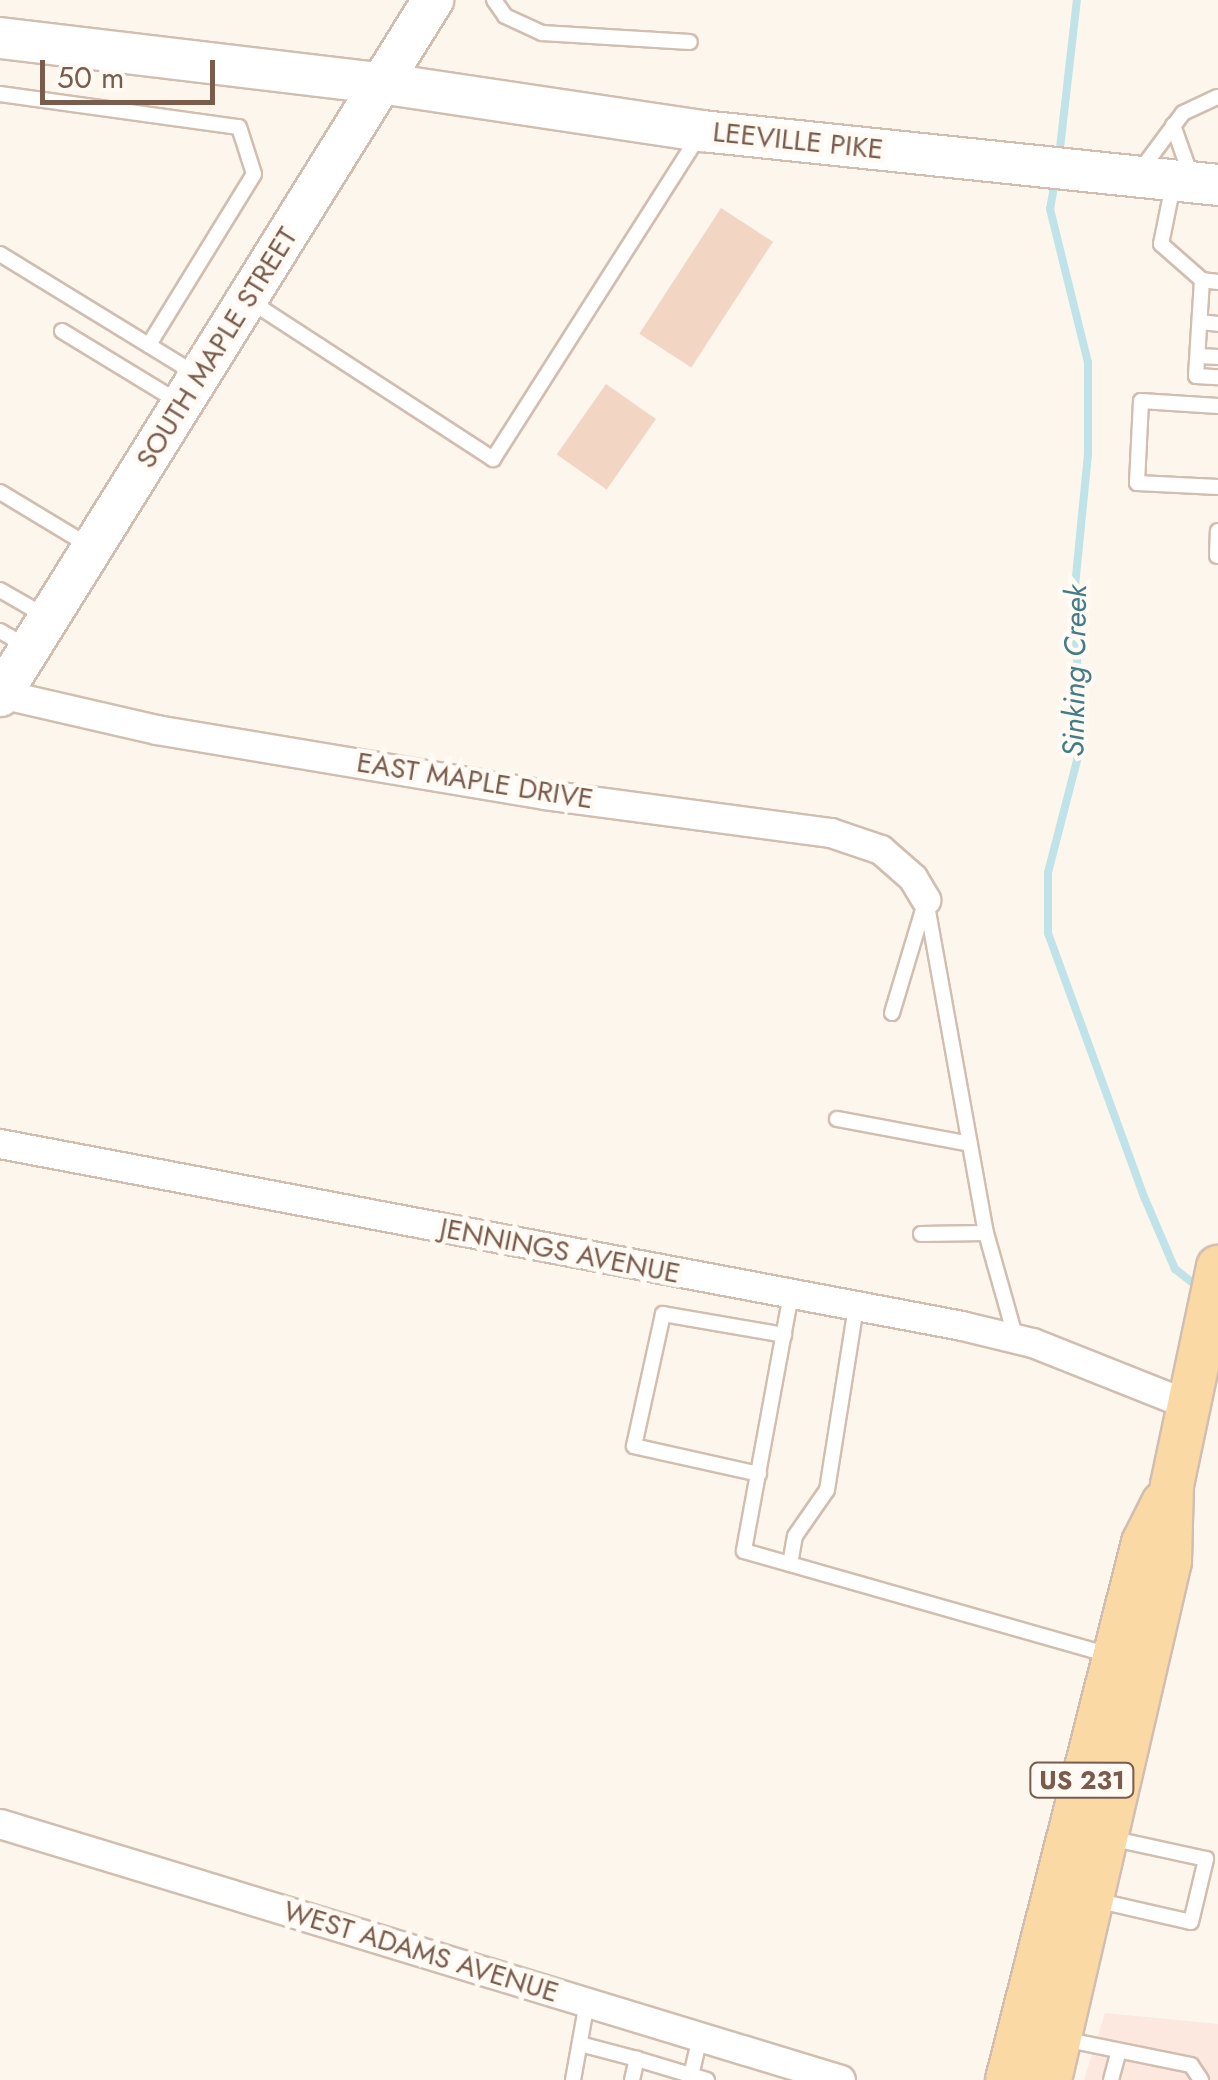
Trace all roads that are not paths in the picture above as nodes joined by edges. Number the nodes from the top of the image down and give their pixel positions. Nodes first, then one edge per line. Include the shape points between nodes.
1 (433, 0) edge
2 (494, 0) edge
3 (0, 38) edge
4 (690, 42) dead end
5 (380, 83) junction
6 (0, 94) edge
7 (1218, 96) edge
8 (1173, 125) junction
9 (702, 131) junction
10 (1164, 179) edge
11 (0, 254) edge
12 (1210, 281) edge
13 (249, 300) junction
14 (1200, 322) junction
15 (1218, 324) edge
16 (62, 331) dead end
17 (149, 345) junction
18 (1198, 356) junction
19 (1218, 358) edge
20 (1218, 376) edge
21 (192, 391) junction
22 (1218, 406) edge
23 (1218, 488) edge
24 (0, 492) edge
25 (1218, 531) edge
26 (93, 548) junction
27 (1217, 556) edge
28 (0, 590) edge
29 (26, 632) edge
30 (1, 695) edge
31 (926, 900) junction
32 (892, 1014) dead end
33 (837, 1120) dead end
34 (0, 1144) edge
35 (970, 1144) junction
36 (986, 1233) junction
37 (921, 1234) dead end
38 (1218, 1268) edge
39 (791, 1294) junction
40 (856, 1306) junction
41 (784, 1335) junction
42 (1016, 1339) junction
43 (1190, 1385) junction
44 (759, 1474) junction
45 (1172, 1485) junction
46 (790, 1564) junction
47 (1114, 1657) junction
48 (0, 1824) edge
49 (1109, 1838) junction
50 (1094, 1900) junction
51 (586, 2002) junction
52 (700, 2037) junction
53 (1060, 2038) junction
54 (580, 2044) junction
55 (1118, 2054) junction
56 (636, 2059) junction
57 (1115, 2077) edge
58 (691, 2078) edge
59 (573, 2080) edge
60 (632, 2080) edge
61 (707, 2080) edge
62 (841, 2080) edge
63 (1007, 2080) edge
64 (1050, 2080) edge
65 (1200, 2080) edge

1 - 5 street, SOUTH MAPLE STREET
2 - 4 lane via 505,16 542,33
3 - 5 street, LEEVILLE PIKE
5 - 9 street, LEEVILLE PIKE
5 - 13 street, SOUTH MAPLE STREET
6 - 17 lane via 240,126 254,174
7 - 8 lane
8 - 10 lane
8 - 10 lane
9 - 10 street, LEEVILLE PIKE
9 - 13 lane via 493,460
10 - 12 lane via 1160,244
11 - 17 lane
12 - 14 lane
13 - 21 street, SOUTH MAPLE STREET
14 - 15 lane
14 - 18 lane
16 - 21 lane
17 - 21 lane
18 - 19 lane
18 - 20 lane via 1196,376
21 - 26 street, SOUTH MAPLE STREET
22 - 23 lane via 1141,401 1137,483
24 - 26 lane
25 - 27 lane
26 - 29 street, SOUTH MAPLE STREET
28 - 29 lane
29 - 30 street, SOUTH MAPLE STREET
30 - 31 street, EAST MAPLE DRIVE via 156,730 545,795 831,832 881,850 914,878
31 - 32 lane
31 - 35 lane
33 - 35 lane
34 - 39 street, JENNINGS AVENUE
35 - 36 lane
36 - 37 lane
36 - 42 lane
38 - 43 main road, US 231
39 - 40 street, JENNINGS AVENUE
39 - 41 lane
40 - 42 street, JENNINGS AVENUE
40 - 46 lane via 827,1490 796,1536
41 - 44 lane
41 - 44 lane via 663,1314 634,1446
42 - 43 street, JENNINGS AVENUE via 1116,1372
43 - 45 main road, US 231
44 - 46 lane via 744,1551
45 - 47 main road, US 231 via 1143,1543
45 - 49 main road, US 231 via 1170,1560
46 - 47 lane
47 - 63 main road, US 231
48 - 51 street, WEST ADAMS AVENUE
49 - 50 main road, US 231
49 - 50 lane via 1206,1859 1195,1906 1191,1922
50 - 53 main road, US 231
51 - 52 street, WEST ADAMS AVENUE
51 - 54 lane
52 - 58 lane
52 - 62 street, WEST ADAMS AVENUE
53 - 55 lane
53 - 64 main road, US 231
54 - 56 lane
54 - 59 lane
55 - 57 lane
55 - 65 lane via 1142,2052 1191,2065
56 - 58 lane
56 - 60 lane
58 - 61 lane

